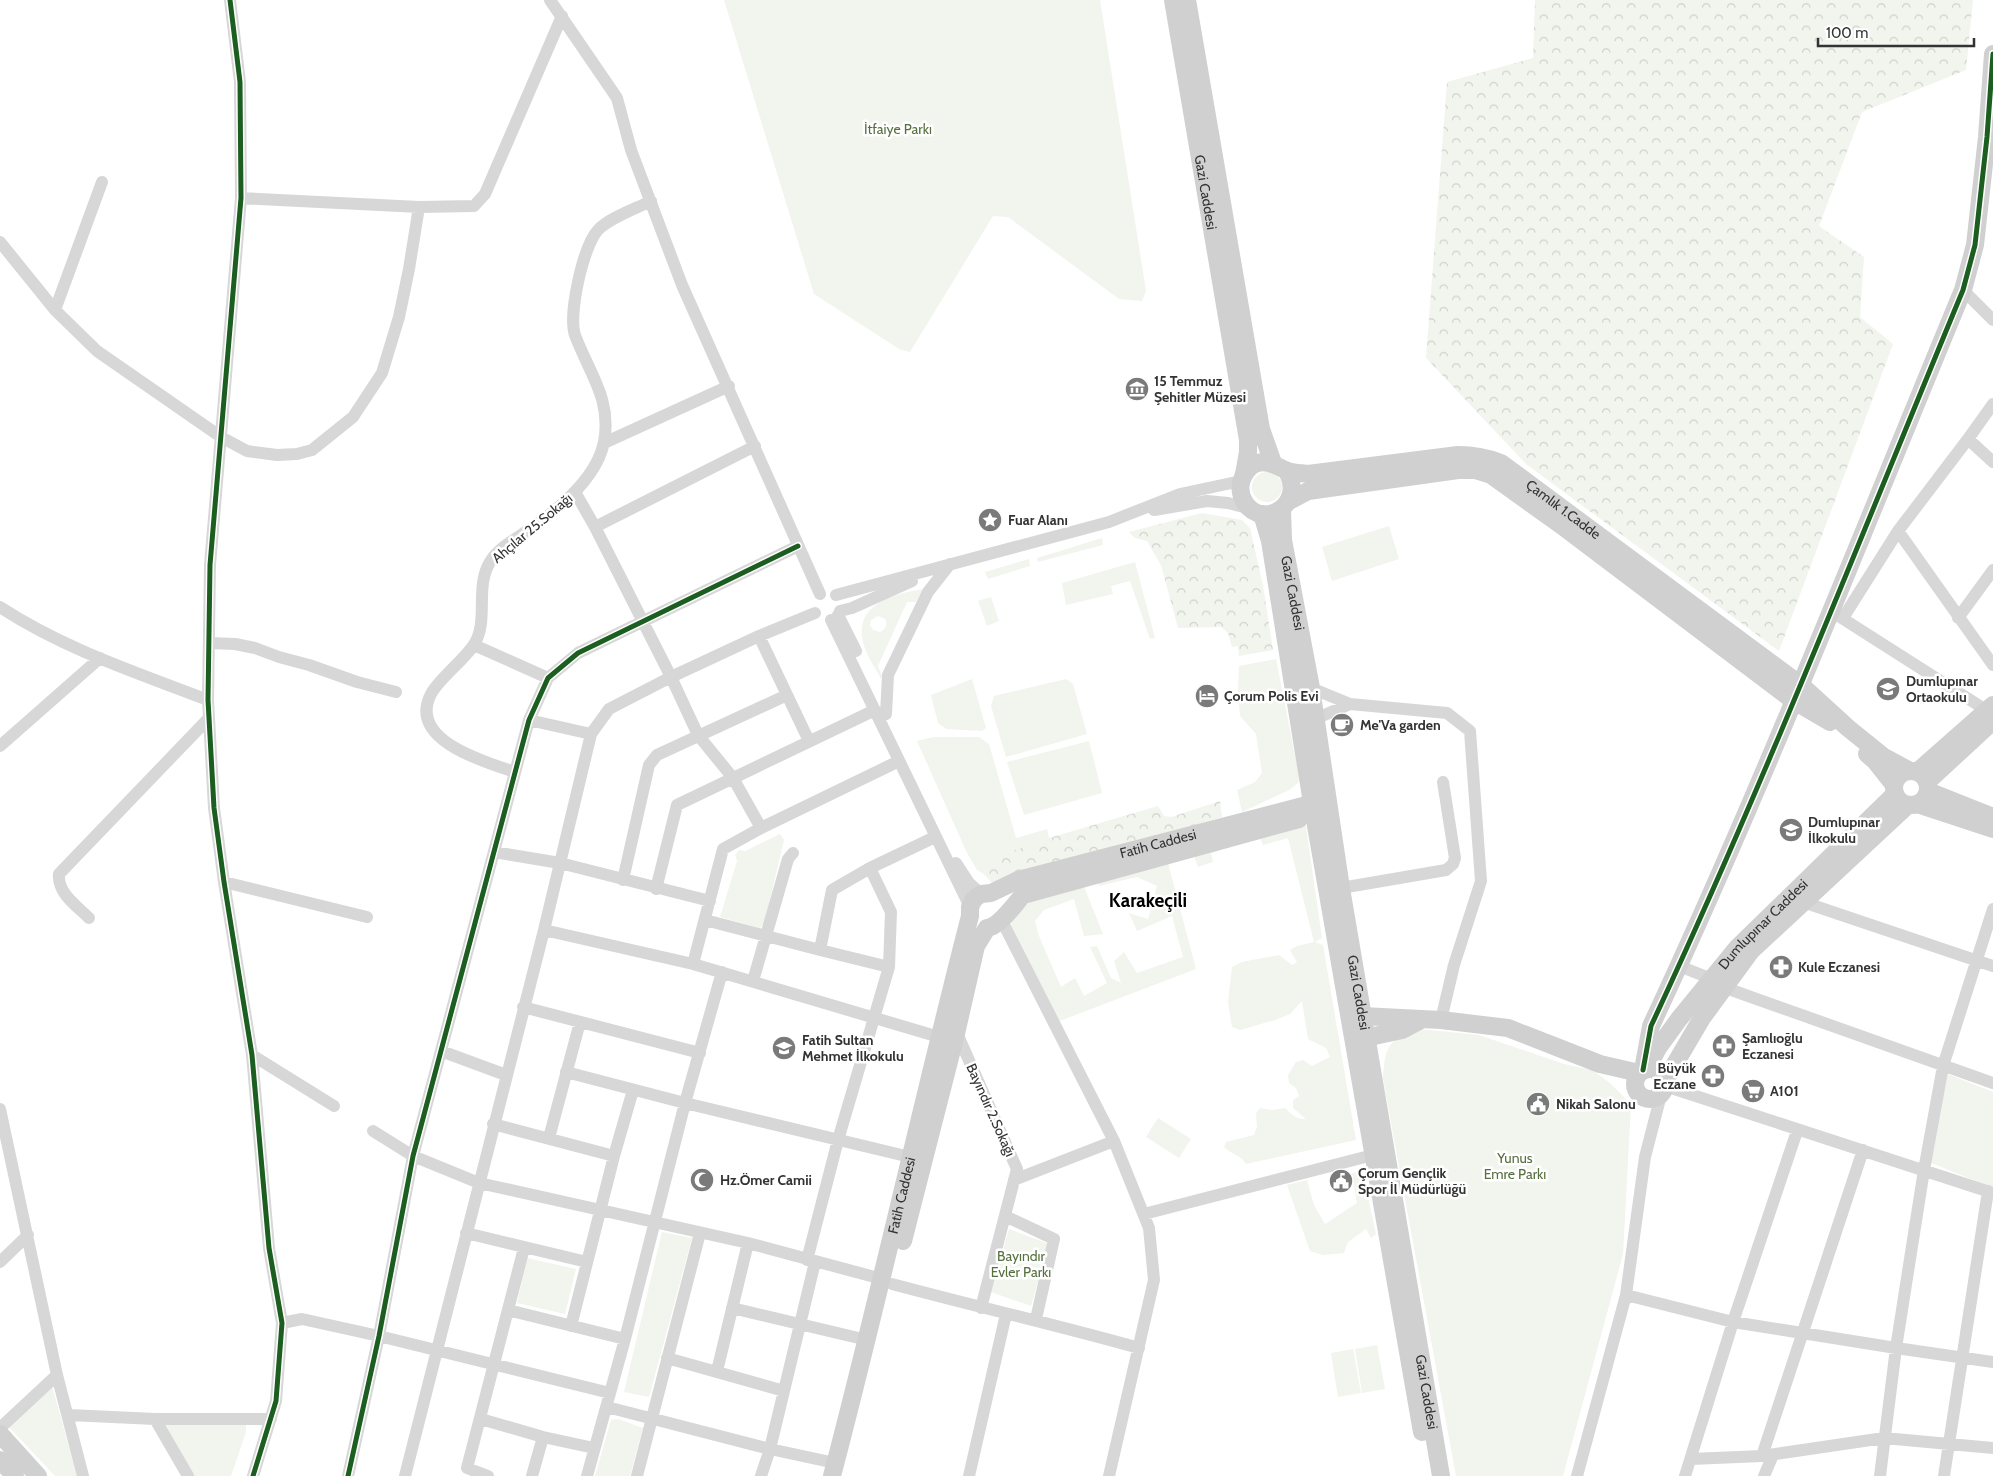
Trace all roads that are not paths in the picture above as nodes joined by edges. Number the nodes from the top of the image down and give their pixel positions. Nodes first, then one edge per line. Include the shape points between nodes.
1 (230, 0) edge
2 (550, 0) edge
3 (1173, 0) edge
4 (1187, 0) edge
5 (562, 16) junction
6 (1993, 54) edge
7 (1990, 138) edge
8 (102, 182) dead end
9 (241, 198) junction
10 (650, 201) junction
11 (419, 207) junction
12 (0, 242) edge
13 (1963, 290) junction
14 (55, 310) junction
15 (1993, 320) edge
16 (728, 386) junction
17 (1993, 404) edge
18 (221, 437) junction
19 (1968, 439) junction
20 (604, 443) junction
21 (755, 446) junction
22 (1993, 462) edge
23 (1280, 467) junction
24 (1243, 477) junction
25 (575, 492) junction
26 (1286, 505) junction
27 (1256, 512) junction
28 (1124, 515) junction
29 (595, 527) junction
30 (1898, 532) junction
31 (798, 546) junction
32 (950, 564) junction
33 (1993, 570) edge
34 (820, 594) junction
35 (836, 595) junction
36 (0, 608) edge
37 (815, 613) junction
38 (1837, 614) junction
39 (836, 615) junction
40 (1958, 618) junction
41 (642, 623) junction
42 (759, 636) junction
43 (209, 643) junction
44 (474, 646) junction
45 (100, 658) junction
46 (1993, 665) edge
47 (671, 677) junction
48 (548, 678) junction
49 (1311, 688) junction
50 (396, 692) dead end
51 (1798, 693) junction
52 (787, 695) junction
53 (208, 700) junction
54 (1350, 704) junction
55 (881, 712) junction
56 (1991, 712) edge
57 (209, 718) junction
58 (1315, 719) junction
59 (529, 720) junction
60 (591, 734) junction
61 (698, 735) junction
62 (810, 741) junction
63 (0, 746) edge
64 (899, 761) junction
65 (515, 772) junction
66 (732, 778) junction
67 (1442, 782) dead end
68 (1912, 788) junction
69 (1321, 807) junction
70 (1993, 817) edge
71 (761, 828) junction
72 (1993, 829) edge
73 (935, 837) junction
74 (494, 852) junction
75 (793, 853) dead end
76 (560, 863) junction
77 (870, 868) junction
78 (623, 880) junction
79 (224, 882) junction
80 (1341, 888) junction
81 (656, 889) junction
82 (986, 893) junction
83 (710, 901) junction
84 (1803, 902) junction
85 (1993, 908) edge
86 (970, 912) junction
87 (366, 917) dead end
88 (89, 918) dead end
89 (705, 920) junction
90 (998, 921) junction
91 (544, 930) junction
92 (766, 936) junction
93 (820, 950) junction
94 (1976, 960) junction
95 (693, 964) junction
96 (1680, 966) junction
97 (1993, 966) edge
98 (889, 967) junction
99 (722, 972) junction
100 (753, 981) junction
101 (1718, 983) junction
102 (523, 1007) junction
103 (1356, 1017) junction
104 (874, 1019) junction
105 (1419, 1020) junction
106 (1441, 1020) junction
107 (580, 1022) junction
108 (1402, 1030) junction
109 (956, 1031) junction
110 (939, 1037) junction
111 (1360, 1039) junction
112 (440, 1051) junction
113 (700, 1053) junction
114 (252, 1055) junction
115 (1370, 1058) junction
116 (1943, 1066) junction
117 (566, 1072) junction
118 (1641, 1074) junction
119 (506, 1075) junction
120 (1993, 1083) edge
121 (1664, 1088) junction
122 (633, 1090) junction
123 (686, 1103) junction
124 (334, 1106) dead end
125 (0, 1109) edge
126 (493, 1124) junction
127 (1797, 1130) junction
128 (373, 1131) dead end
129 (549, 1138) junction
130 (838, 1140) junction
131 (1114, 1141) junction
132 (1864, 1150) junction
133 (1373, 1155) junction
134 (413, 1156) junction
135 (614, 1156) junction
136 (910, 1157) junction
137 (1924, 1170) junction
138 (1014, 1180) junction
139 (479, 1183) junction
140 (1990, 1192) edge
141 (600, 1210) junction
142 (1144, 1214) junction
143 (1005, 1216) junction
144 (655, 1223) junction
145 (466, 1233) junction
146 (700, 1233) junction
147 (28, 1235) junction
148 (748, 1243) junction
149 (524, 1248) junction
150 (811, 1261) junction
151 (0, 1262) edge
152 (587, 1262) junction
153 (887, 1281) junction
154 (1626, 1295) junction
155 (732, 1308) junction
156 (981, 1308) junction
157 (508, 1310) junction
158 (1006, 1314) junction
159 (1036, 1319) junction
160 (1734, 1322) junction
161 (282, 1323) junction
162 (800, 1324) junction
163 (571, 1326) junction
164 (1803, 1333) junction
165 (379, 1336) junction
166 (625, 1339) junction
167 (867, 1340) junction
168 (1139, 1348) junction
169 (1896, 1348) junction
170 (436, 1350) junction
171 (1961, 1357) junction
172 (667, 1358) junction
173 (1993, 1362) edge
174 (494, 1364) junction
175 (717, 1371) junction
176 (57, 1375) junction
177 (784, 1390) junction
178 (610, 1393) junction
179 (607, 1407) junction
180 (69, 1416) junction
181 (155, 1419) junction
182 (271, 1419) junction
183 (481, 1419) junction
184 (652, 1419) junction
185 (0, 1428) edge
186 (0, 1434) edge
187 (543, 1437) junction
188 (1884, 1438) junction
189 (1949, 1445) junction
190 (594, 1448) junction
191 (1993, 1448) edge
192 (770, 1449) junction
193 (1768, 1455) junction
194 (1691, 1459) junction
195 (0, 1460) edge
196 (836, 1472) edge
197 (258, 1474) edge
198 (15, 1476) edge
199 (38, 1476) edge
200 (83, 1476) edge
201 (188, 1476) edge
202 (348, 1476) edge
203 (405, 1476) edge
204 (488, 1476) edge
205 (532, 1476) edge
206 (587, 1476) edge
207 (638, 1476) edge
208 (761, 1476) edge
209 (969, 1476) edge
210 (1110, 1476) edge
211 (1429, 1476) edge
212 (1441, 1476) edge
213 (1577, 1476) edge
214 (1685, 1476) edge
215 (1764, 1476) edge
216 (1880, 1476) edge
217 (1944, 1476) edge

1 - 9 street via 240,82
2 - 5 street
3 - 24 street, Gazi Caddesi via 1248,440
4 - 23 street, Gazi Caddesi via 1261,429
5 - 10 street via 617,98 631,150
5 - 11 street via 485,194 474,206
6 - 7 street
7 - 13 street via 1975,245
8 - 14 street
9 - 11 street
9 - 18 street
10 - 16 street via 682,285
10 - 20 street, Ahçılar 25.Sokağı via 597,231 583,263 576,292 574,333 603,400 606,419
11 - 18 street via 399,317 385,364 353,417 312,450 297,454 247,451
12 - 14 street
13 - 15 street
13 - 38 street
14 - 18 street via 97,351
16 - 20 street
16 - 21 street
17 - 19 street
18 - 43 street via 210,565
19 - 22 street
19 - 30 street
20 - 25 street, Ahçılar 25.Sokağı via 598,463
21 - 29 street
21 - 31 street
23 - 24 street via 1267,462 1255,464
23 - 26 street via 1292,485
23 - 51 street, Çamlık 1.Cadde via 1308,474 1458,455 1487,457 1525,481
24 - 27 street via 1242,496
24 - 28 street via 1180,494
25 - 29 street
25 - 44 street, Ahçılar 25.Sokağı via 490,562 484,578 479,635
26 - 27 street via 1269,514
26 - 49 street, Gazi Caddesi via 1283,540
26 - 51 street via 1308,491 1458,470 1475,470 1491,475
27 - 28 street via 1228,503 1207,501
27 - 69 street, Gazi Caddesi via 1270,541
28 - 32 street via 1109,522
29 - 41 street
30 - 38 street
30 - 40 street
31 - 34 street
31 - 41 street
32 - 35 street
32 - 39 street
32 - 55 street via 928,592 888,675
33 - 40 street
34 - 35 street via 833,592
34 - 37 street via 813,605
35 - 39 street via 842,606
36 - 45 street
37 - 39 street via 822,619
37 - 42 street
38 - 51 street
38 - 56 street
39 - 55 street
40 - 46 street
41 - 47 street
41 - 48 street via 578,653
42 - 47 street
42 - 52 street
43 - 50 street via 255,648
43 - 53 street
44 - 48 street
44 - 65 street, Ahçılar 25.Sokağı via 430,696 427,721 456,750
45 - 53 street
45 - 63 street
47 - 60 street via 609,709
47 - 61 street
48 - 59 street
49 - 54 street
49 - 58 street, Gazi Caddesi
51 - 68 street via 1884,757
51 - 96 street
52 - 61 street
52 - 62 street
53 - 57 street
54 - 58 street
54 - 106 street via 1447,713 1470,732 1481,881 1454,965
55 - 62 street
55 - 64 street
55 - 82 street via 958,869 969,883
56 - 68 street
57 - 79 street via 214,808
57 - 88 street via 59,874 58,882 64,893
58 - 69 street, Gazi Caddesi
59 - 60 street
59 - 65 street
60 - 76 street
61 - 66 street
61 - 78 street via 657,755 649,765
62 - 66 street
64 - 71 street
64 - 73 street
65 - 74 street
66 - 71 street
66 - 81 street via 677,805
67 - 80 street via 1455,858 1451,866 1446,870
68 - 70 street
68 - 72 street
68 - 84 street, Dumlupınar Caddesi
68 - 101 street, Dumlupınar Caddesi via 1736,948
69 - 80 street, Gazi Caddesi
69 - 82 street, Fatih Caddesi via 1018,880
69 - 90 street, Fatih Caddesi via 1023,895
69 - 103 street, Gazi Caddesi
71 - 83 street via 723,849
73 - 77 street
73 - 86 street
74 - 76 street
74 - 112 street
75 - 92 street via 788,859
76 - 78 street
76 - 91 street
77 - 93 street via 832,890
77 - 98 street via 891,912
78 - 81 street
79 - 87 street
79 - 114 street
80 - 103 street, Gazi Caddesi
81 - 83 street
82 - 86 street, Fatih Caddesi via 974,899
82 - 90 street via 999,897 1004,905
83 - 89 street
84 - 94 street
84 - 101 street, Dumlupınar Caddesi
85 - 94 street
86 - 90 street via 976,924
86 - 110 street, Fatih Caddesi
89 - 92 street
89 - 95 street
90 - 109 street, Fatih Caddesi via 976,946
90 - 131 street
91 - 95 street
91 - 102 street
92 - 93 street
92 - 100 street
93 - 98 street
94 - 97 street
94 - 116 street
95 - 99 street
96 - 101 street
96 - 118 street via 1652,1026
98 - 104 street
99 - 100 street
99 - 113 street
100 - 104 street
101 - 116 street
101 - 118 street, Dumlupınar Caddesi via 1664,1041
101 - 121 street, Dumlupınar Caddesi
102 - 107 street
102 - 119 street
103 - 105 street
103 - 111 street, Gazi Caddesi
104 - 110 street
104 - 130 street
105 - 106 street
105 - 108 street
106 - 118 street via 1508,1028 1600,1064
107 - 113 street
107 - 117 street
108 - 111 street
108 - 115 street
109 - 138 street, Bayındır 2.Sokağı via 1017,1169
109 - 153 street, Fatih Caddesi
110 - 136 street, Fatih Caddesi
111 - 115 street, Gazi Caddesi
111 - 133 street, Gazi Caddesi
112 - 119 street
112 - 134 street
113 - 123 street
114 - 124 street
114 - 161 street via 269,1248
115 - 212 street, Gazi Caddesi
116 - 120 street
116 - 137 street
117 - 122 street
117 - 129 street
118 - 121 street via 1657,1070 1661,1073
118 - 121 street via 1638,1094 1647,1099 1656,1098
119 - 126 street
121 - 127 street
121 - 154 street via 1645,1157
122 - 123 street
122 - 135 street
123 - 130 street
123 - 144 street
125 - 147 street
126 - 129 street
126 - 139 street
127 - 132 street
127 - 160 street
128 - 134 street
129 - 135 street
130 - 136 street
130 - 150 street
131 - 138 street
131 - 142 street
132 - 137 street
132 - 164 street
133 - 142 street
133 - 211 street, Gazi Caddesi
134 - 139 street
134 - 165 street
135 - 141 street
136 - 153 street, Fatih Caddesi
137 - 140 street
137 - 169 street
138 - 143 street, Bayındır 2.Sokağı
139 - 141 street
139 - 145 street
140 - 171 street
141 - 144 street
141 - 152 street
142 - 168 street via 1154,1280
143 - 156 street, Bayındır 2.Sokağı
143 - 159 street via 1054,1239
144 - 146 street
144 - 166 street
145 - 149 street
145 - 170 street
146 - 148 street
146 - 172 street
147 - 151 street
147 - 176 street
148 - 150 street
148 - 155 street
149 - 152 street
149 - 157 street
150 - 153 street
150 - 162 street
152 - 163 street
153 - 156 street
153 - 167 street, Fatih Caddesi
153 - 196 street, Fatih Caddesi
154 - 160 street
154 - 213 street
155 - 162 street
155 - 175 street
156 - 158 street
157 - 163 street
157 - 174 street
158 - 159 street
158 - 209 street
159 - 168 street
160 - 164 street
160 - 194 street
161 - 165 street via 302,1319
161 - 182 street via 276,1401
162 - 167 street
162 - 177 street
163 - 166 street
164 - 169 street
164 - 193 street
165 - 170 street
165 - 202 street
166 - 178 street
167 - 196 street, Fatih Caddesi
168 - 210 street
169 - 171 street
169 - 188 street
170 - 174 street
170 - 203 street
171 - 173 street
171 - 189 street
172 - 175 street
172 - 184 street
174 - 178 street
174 - 183 street
175 - 177 street
176 - 180 street
176 - 185 street
177 - 192 street
178 - 179 street
179 - 184 street
179 - 190 street
180 - 181 street
180 - 200 street
181 - 182 street
181 - 201 street
182 - 197 street
183 - 187 street
183 - 204 street via 467,1468
184 - 192 street
184 - 207 street
186 - 199 street
187 - 190 street
187 - 205 street
188 - 189 street
188 - 193 street
188 - 216 street
189 - 191 street
189 - 217 street
190 - 206 street
192 - 196 street
192 - 208 street
193 - 194 street
193 - 215 street
194 - 214 street
195 - 198 street

